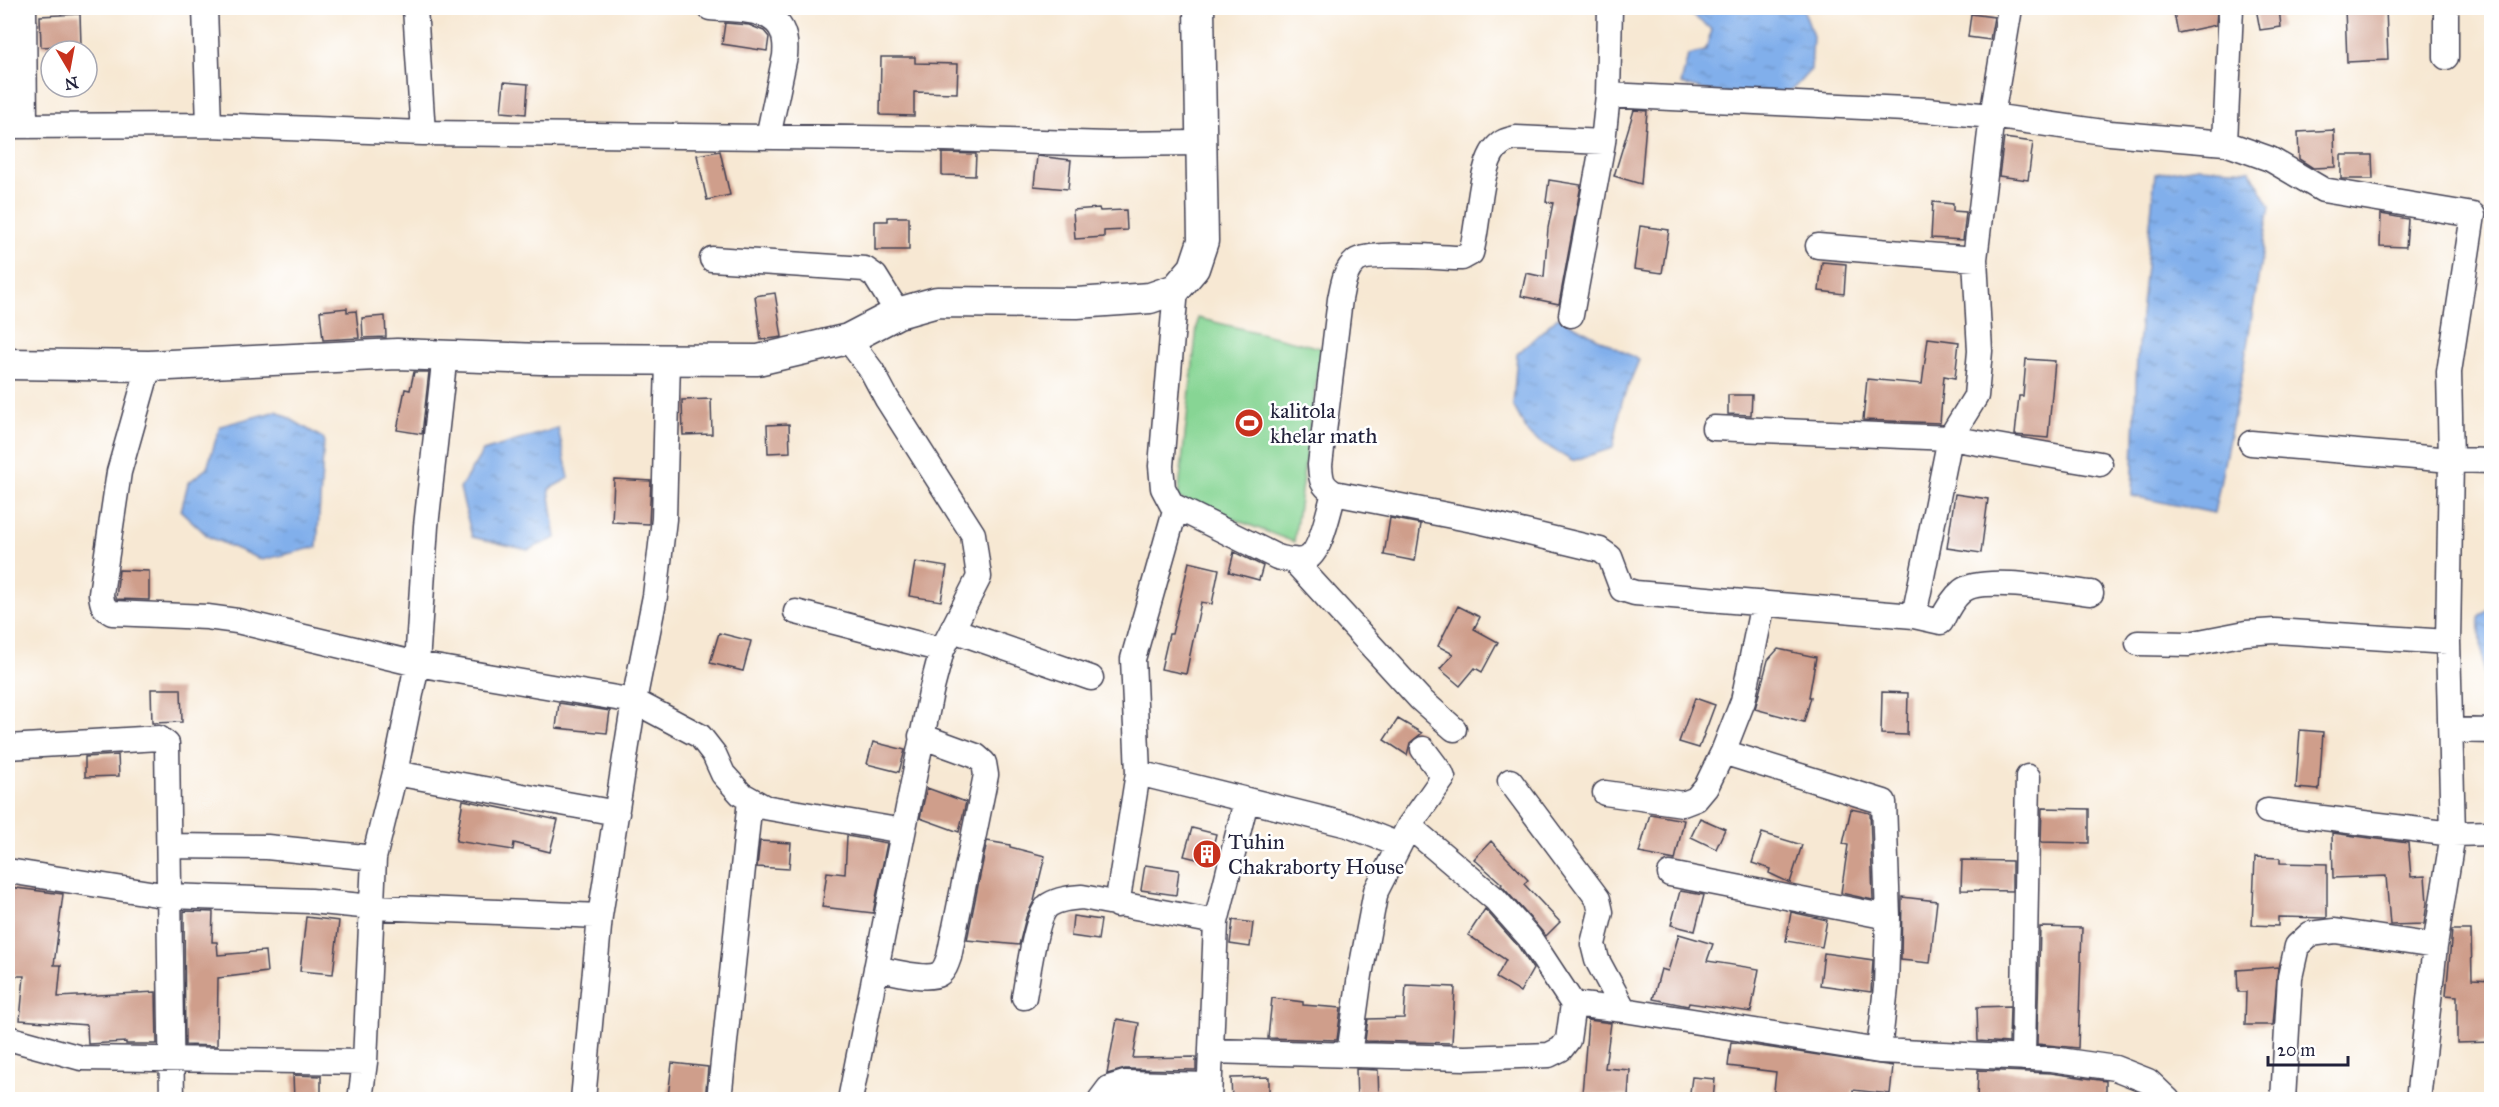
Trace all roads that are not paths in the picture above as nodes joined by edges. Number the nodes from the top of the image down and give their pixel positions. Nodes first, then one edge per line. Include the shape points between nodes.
1 (24, 8) edge
2 (205, 8) edge
3 (415, 8) edge
4 (710, 8) edge
5 (1199, 8) edge
6 (1610, 8) edge
7 (2010, 8) edge
8 (2231, 8) edge
9 (2445, 8) edge
10 (2446, 57) dead end
11 (1608, 95) junction
12 (1992, 116) junction
13 (209, 125) junction
14 (16, 126) edge
15 (423, 133) junction
16 (768, 137) junction
17 (1603, 142) junction
18 (1200, 143) junction
19 (2224, 143) junction
20 (2482, 218) edge
21 (1818, 246) dead end
22 (712, 259) dead end
23 (1975, 259) junction
24 (1176, 289) junction
25 (897, 313) junction
26 (1571, 315) dead end
27 (848, 339) junction
28 (445, 354) junction
29 (668, 360) junction
30 (8, 364) edge
31 (149, 366) junction
32 (1714, 428) dead end
33 (1950, 438) junction
34 (2251, 443) dead end
35 (2451, 460) junction
36 (2492, 461) edge
37 (2100, 464) dead end
38 (1334, 493) junction
39 (1176, 507) junction
40 (1293, 560) junction
41 (2091, 593) dead end
42 (1763, 603) junction
43 (796, 612) dead end
44 (1914, 616) junction
45 (947, 640) junction
46 (2448, 642) junction
47 (2138, 643) dead end
48 (417, 664) junction
49 (1091, 678) dead end
50 (634, 701) junction
51 (1454, 729) dead end
52 (2451, 730) junction
53 (2492, 731) edge
54 (921, 736) junction
55 (8, 747) edge
56 (1423, 749) dead end
57 (1723, 752) junction
58 (1138, 772) junction
59 (395, 773) junction
60 (2028, 777) dead end
61 (1510, 781) dead end
62 (1605, 793) dead end
63 (750, 800) junction
64 (1246, 801) junction
65 (2267, 811) dead end
66 (617, 813) junction
67 (903, 831) junction
68 (2492, 833) edge
69 (2453, 834) junction
70 (1404, 835) junction
71 (169, 846) junction
72 (374, 858) junction
73 (8, 871) edge
74 (1670, 874) dead end
75 (169, 896) junction
76 (1117, 905) junction
77 (372, 907) junction
78 (600, 916) junction
79 (1888, 917) junction
80 (1216, 922) junction
81 (2435, 946) junction
82 (876, 968) junction
83 (1023, 996) dead end
84 (1573, 1004) junction
85 (1624, 1010) junction
86 (8, 1038) edge
87 (1211, 1051) junction
88 (1879, 1051) junction
89 (1349, 1055) junction
90 (2023, 1058) junction
91 (172, 1059) junction
92 (365, 1062) junction
93 (1209, 1092) edge
94 (172, 1100) edge
95 (360, 1100) edge
96 (583, 1100) edge
97 (719, 1100) edge
98 (850, 1100) edge
99 (1100, 1100) edge
100 (2168, 1100) edge
101 (2283, 1100) edge
102 (2418, 1100) edge

1 - 14 street
2 - 13 street
3 - 15 street
4 - 16 street via 759,13 775,18 781,28 785,56
5 - 18 street
6 - 11 street
7 - 12 street
8 - 19 street
9 - 10 street
11 - 12 street
11 - 17 street
12 - 19 street via 2110,133
12 - 23 street
13 - 14 street
13 - 15 street
15 - 16 street
16 - 18 street
17 - 26 street
17 - 38 street via 1516,138 1504,141 1494,150 1486,170 1471,253 1462,258 1376,255 1357,260 1346,273 1320,465 1322,483
18 - 24 street via 1203,241 1194,268
19 - 20 street via 2270,159 2323,190
20 - 35 street via 2449,372
21 - 23 street
22 - 25 street via 865,269 880,283
23 - 33 street via 1980,351 1976,396
24 - 25 street via 1150,298 1077,303 937,302
24 - 39 street via 1161,466 1163,488
25 - 27 street
27 - 29 street via 758,360
27 - 45 street via 973,534 979,578
28 - 29 street
28 - 31 street
28 - 48 street via 426,526
29 - 50 street via 664,519 655,596
30 - 31 street
31 - 48 street via 119,472 101,594 106,609 112,613 237,621
32 - 33 street
33 - 37 street
33 - 44 street
34 - 35 street
35 - 36 street
35 - 46 street
38 - 40 street via 1312,555
38 - 42 street via 1600,550 1610,557 1622,589 1635,593
39 - 40 street
39 - 58 street via 1133,659
40 - 51 street via 1420,699
41 - 44 street via 1985,584 1962,590 1941,622
42 - 44 street
42 - 57 street via 1743,701
43 - 45 street
45 - 49 street
45 - 54 street
46 - 47 street via 2275,631 2189,644
46 - 52 street
48 - 50 street
48 - 59 street
50 - 63 street via 700,736 723,774
50 - 66 street
52 - 53 street
52 - 69 street
54 - 67 street
54 - 82 street via 976,756 984,763 986,775 944,969 928,976
55 - 71 street via 159,738 165,741
56 - 70 street via 1443,778
57 - 62 street via 1706,787 1696,799 1683,804
57 - 79 street via 1884,802
58 - 64 street
58 - 76 street
59 - 66 street
59 - 72 street
60 - 90 street
61 - 85 street via 1598,899 1601,912 1593,944 1597,960
63 - 67 street via 797,815
63 - 97 street
64 - 70 street
64 - 80 street
65 - 69 street
66 - 78 street
67 - 82 street
68 - 69 street
69 - 81 street
70 - 84 street via 1502,907 1529,937
70 - 89 street via 1376,891
71 - 72 street via 267,847
71 - 75 street
72 - 77 street
73 - 75 street
74 - 79 street
75 - 77 street
75 - 91 street
76 - 80 street
76 - 83 street via 1082,897 1047,906 1040,920
77 - 78 street
77 - 92 street
78 - 96 street
79 - 88 street
80 - 87 street
81 - 101 street via 2336,931 2310,934 2297,946 2290,977
81 - 102 street
82 - 98 street
84 - 85 street
84 - 89 street via 1568,1040 1549,1055
85 - 88 street
86 - 91 street via 81,1058
87 - 89 street
87 - 93 street
88 - 90 street
90 - 100 street via 2115,1068 2148,1081
91 - 92 street
91 - 94 street
92 - 95 street
93 - 99 street via 1125,1083 1110,1088

